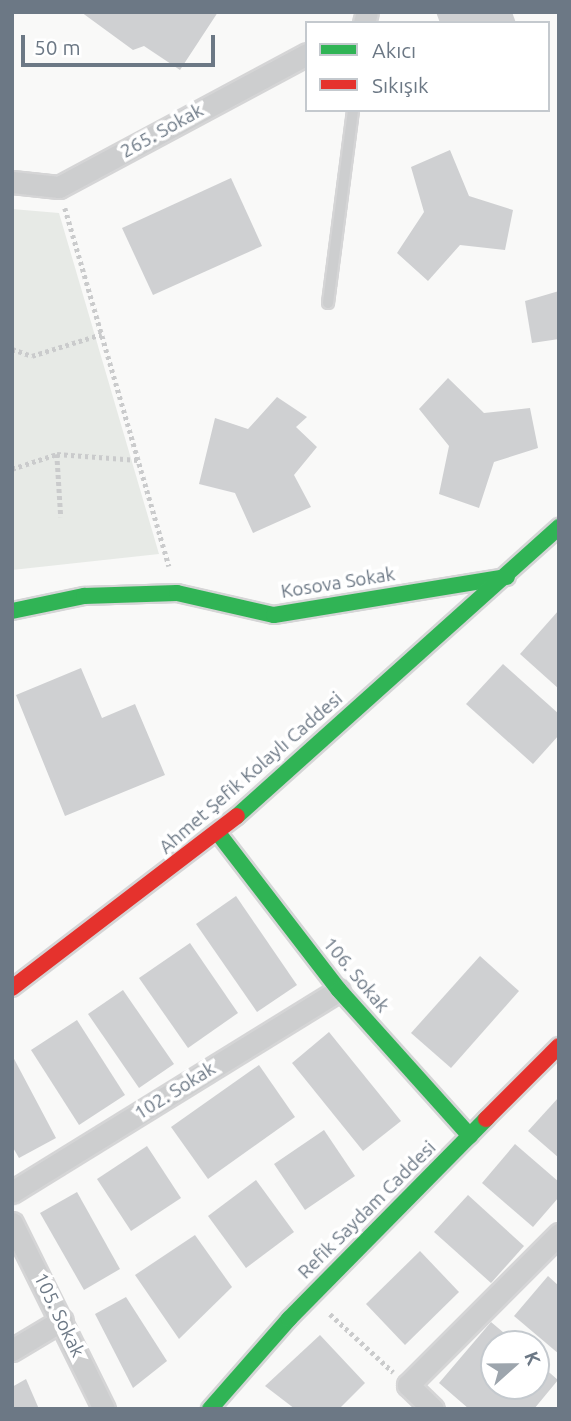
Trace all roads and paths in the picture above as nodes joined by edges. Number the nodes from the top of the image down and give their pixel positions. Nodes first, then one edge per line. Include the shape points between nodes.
1 (305, 55) edge
2 (353, 112) edge
3 (12, 182) edge
4 (59, 187) junction
5 (328, 303) dead end
6 (102, 334) junction
7 (12, 349) edge
8 (57, 454) junction
9 (138, 460) junction
10 (12, 468) edge
11 (61, 517) dead end
12 (559, 527) edge
13 (559, 547) edge
14 (506, 577) junction
15 (177, 593) junction
16 (12, 611) edge
17 (218, 833) junction
18 (14, 980) edge
19 (338, 990) junction
20 (559, 1046) edge
21 (470, 1136) junction
22 (12, 1192) edge
23 (12, 1223) edge
24 (559, 1234) edge
25 (311, 1296) junction
26 (62, 1320) junction
27 (12, 1350) edge
28 (408, 1385) junction
29 (104, 1409) edge
30 (210, 1409) edge
31 (433, 1409) edge

1 - 4 street, 265. Sokak
2 - 5 lane
3 - 4 street
4 - 6 path
6 - 7 path via 32,356
6 - 9 path
8 - 9 path
8 - 10 path
8 - 11 path
9 - 15 path
12 - 14 street
13 - 14 street
14 - 15 street, Kosova Sokak via 274,615
14 - 17 street, Ahmet Şefik Kolaylı Caddesi
15 - 16 street, Kosova Sokak via 84,596
17 - 18 street, Ahmet Şefik Kolaylı Caddesi
17 - 19 street, 106. Sokak
19 - 21 street, 106. Sokak
19 - 22 street, 102. Sokak
20 - 21 street, Refik Saydam Caddesi
21 - 25 street, Refik Saydam Caddesi
23 - 26 street, 105. Sokak
24 - 28 street
25 - 28 path
25 - 30 street, Refik Saydam Caddesi
26 - 27 street
26 - 29 street, 105. Sokak
28 - 31 street

